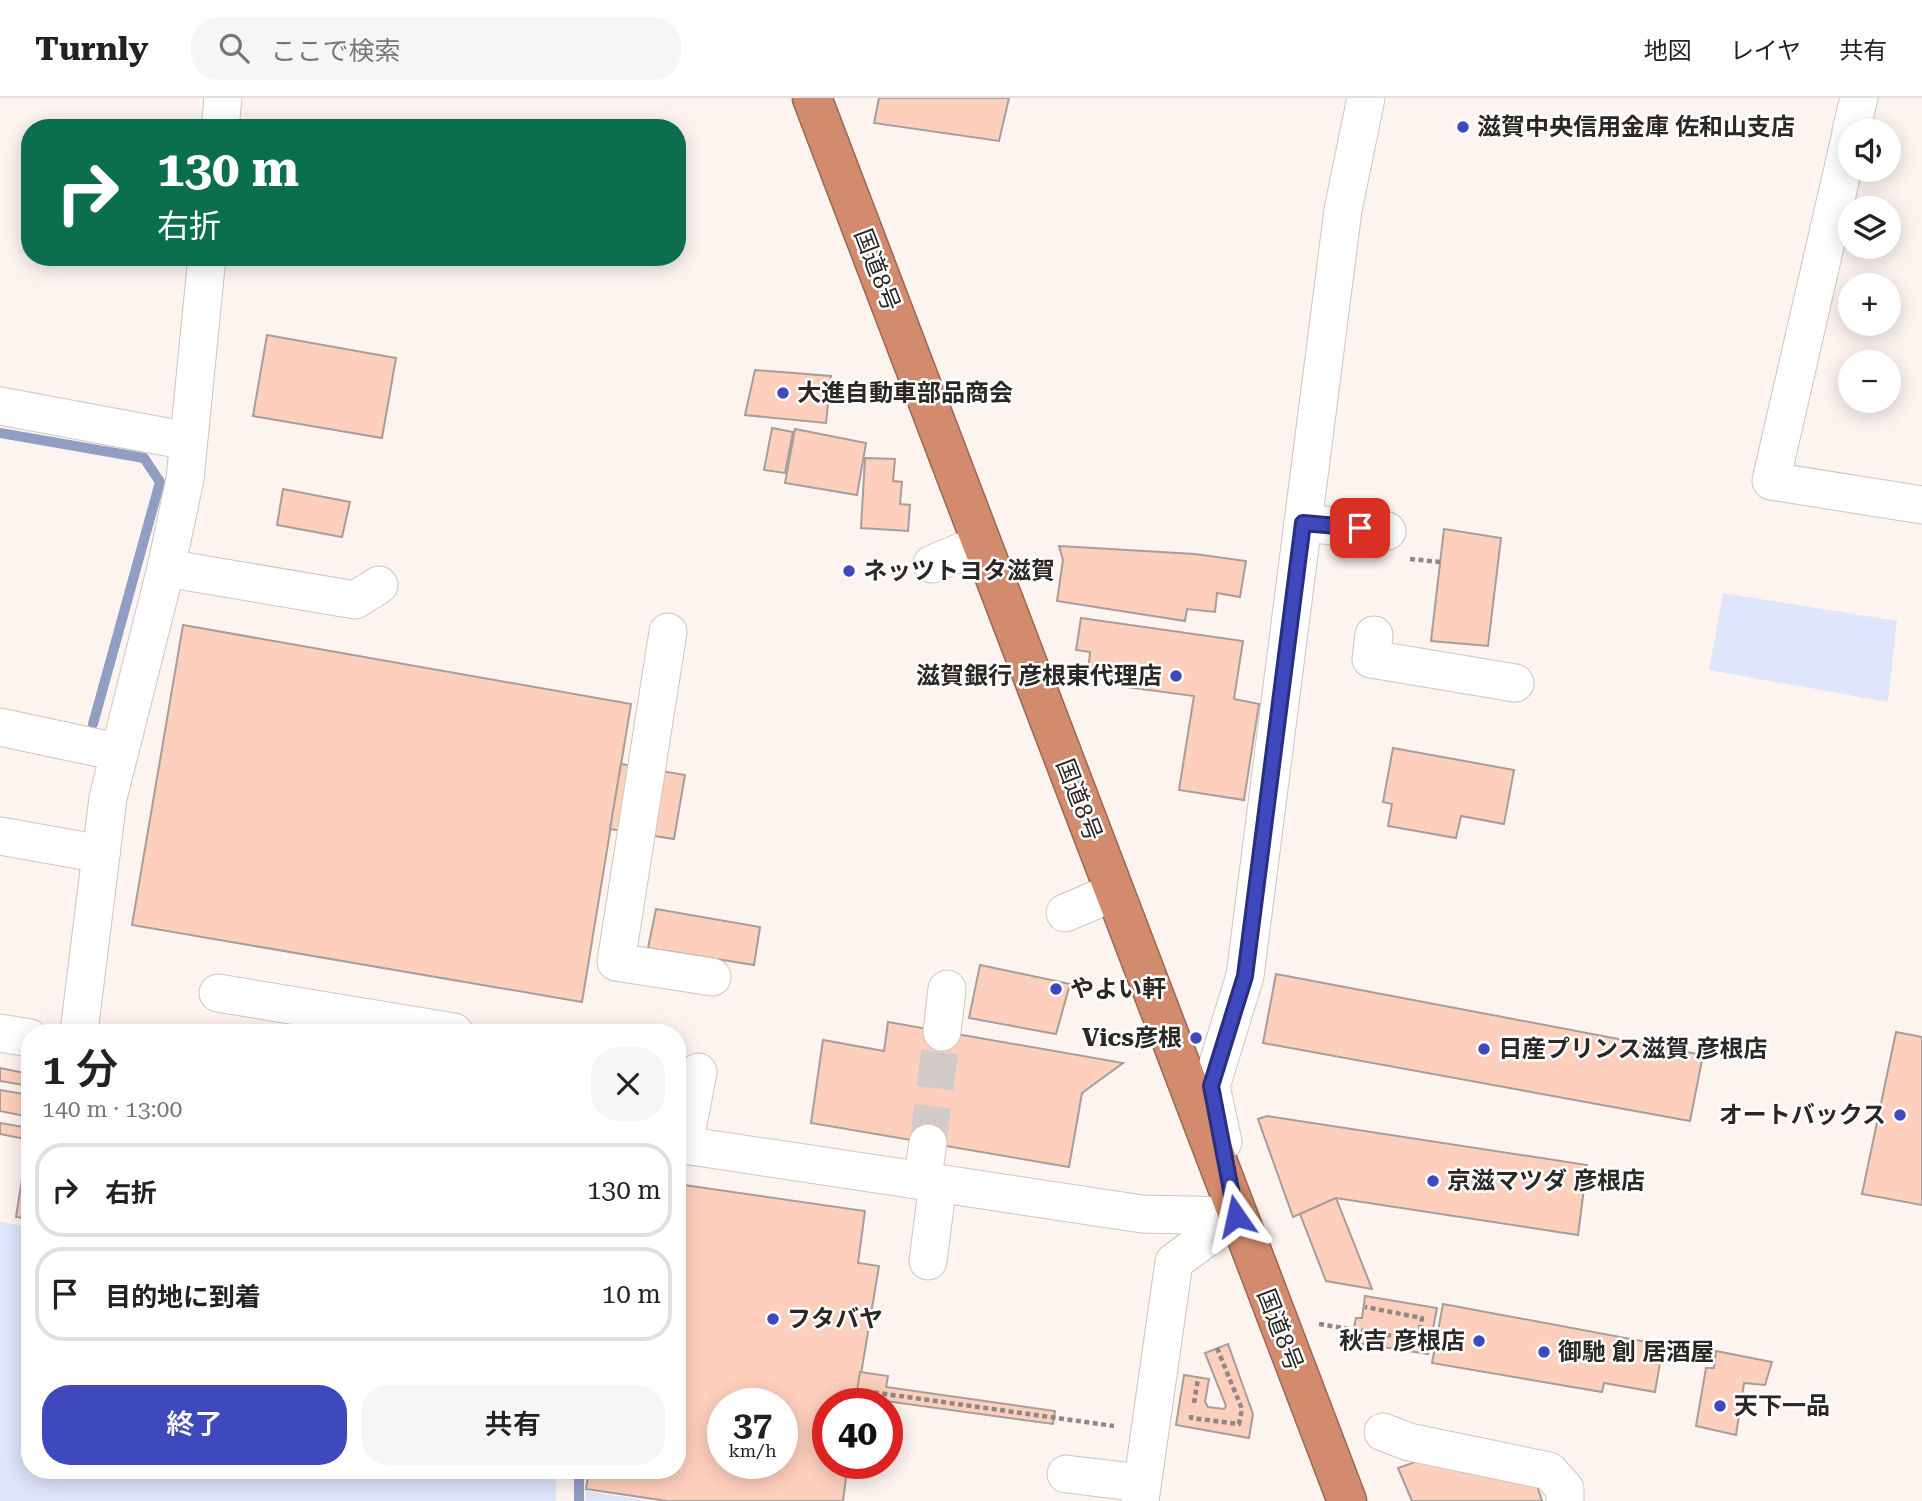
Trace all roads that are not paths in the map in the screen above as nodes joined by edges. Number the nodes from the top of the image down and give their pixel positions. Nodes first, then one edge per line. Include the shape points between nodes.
1 (223, 98) edge
2 (812, 98) edge
3 (1366, 98) edge
4 (1859, 98) edge
5 (221, 119) edge
6 (1854, 119) edge
7 (1840, 182) edge
8 (206, 266) edge
9 (0, 406) edge
10 (194, 432) junction
11 (1922, 505) edge
12 (1303, 523) junction
13 (1387, 531) dead end
14 (981, 544) junction
15 (932, 564) dead end
16 (166, 568) junction
17 (379, 585) dead end
18 (668, 632) dead end
19 (1374, 635) dead end
20 (1515, 683) dead end
21 (0, 727) edge
22 (117, 752) junction
23 (0, 835) edge
24 (101, 854) junction
25 (1114, 892) junction
26 (1065, 913) dead end
27 (712, 976) dead end
28 (947, 989) dead end
29 (218, 993) dead end
30 (80, 1024) edge
31 (406, 1024) edge
32 (942, 1032) tunnel mouth
33 (0, 1033) edge
34 (21, 1036) edge
35 (698, 1072) dead end
36 (686, 1123) edge
37 (928, 1143) tunnel mouth
38 (686, 1145) edge
39 (930, 1182) junction
40 (1236, 1216) junction
41 (928, 1261) dead end
42 (1383, 1432) dead end
43 (1066, 1474) dead end
44 (1141, 1492) edge
45 (1347, 1501) edge
46 (1565, 1501) edge

1 - 5 street
2 - 14 highway, 国道8号
3 - 12 street via 1343,210
4 - 6 street
7 - 11 street via 1772,481
8 - 10 street
9 - 10 street
10 - 16 street
12 - 13 street
12 - 40 street via 1295,710 1245,976 1211,1086
14 - 15 street
14 - 25 highway, 国道8号
16 - 17 street via 355,600
16 - 22 street
18 - 27 street via 616,962
19 - 20 street via 1371,659
21 - 22 street
22 - 24 street
23 - 24 street
24 - 30 street
25 - 26 street
25 - 40 highway, 国道8号
28 - 32 street
29 - 31 street
33 - 34 street
35 - 36 street
37 - 39 street
38 - 39 street
39 - 40 street via 1142,1214
39 - 41 street
40 - 44 street via 1174,1262
40 - 45 highway, 国道8号
42 - 46 street via 1409,1442 1549,1471 1565,1489
43 - 44 street

